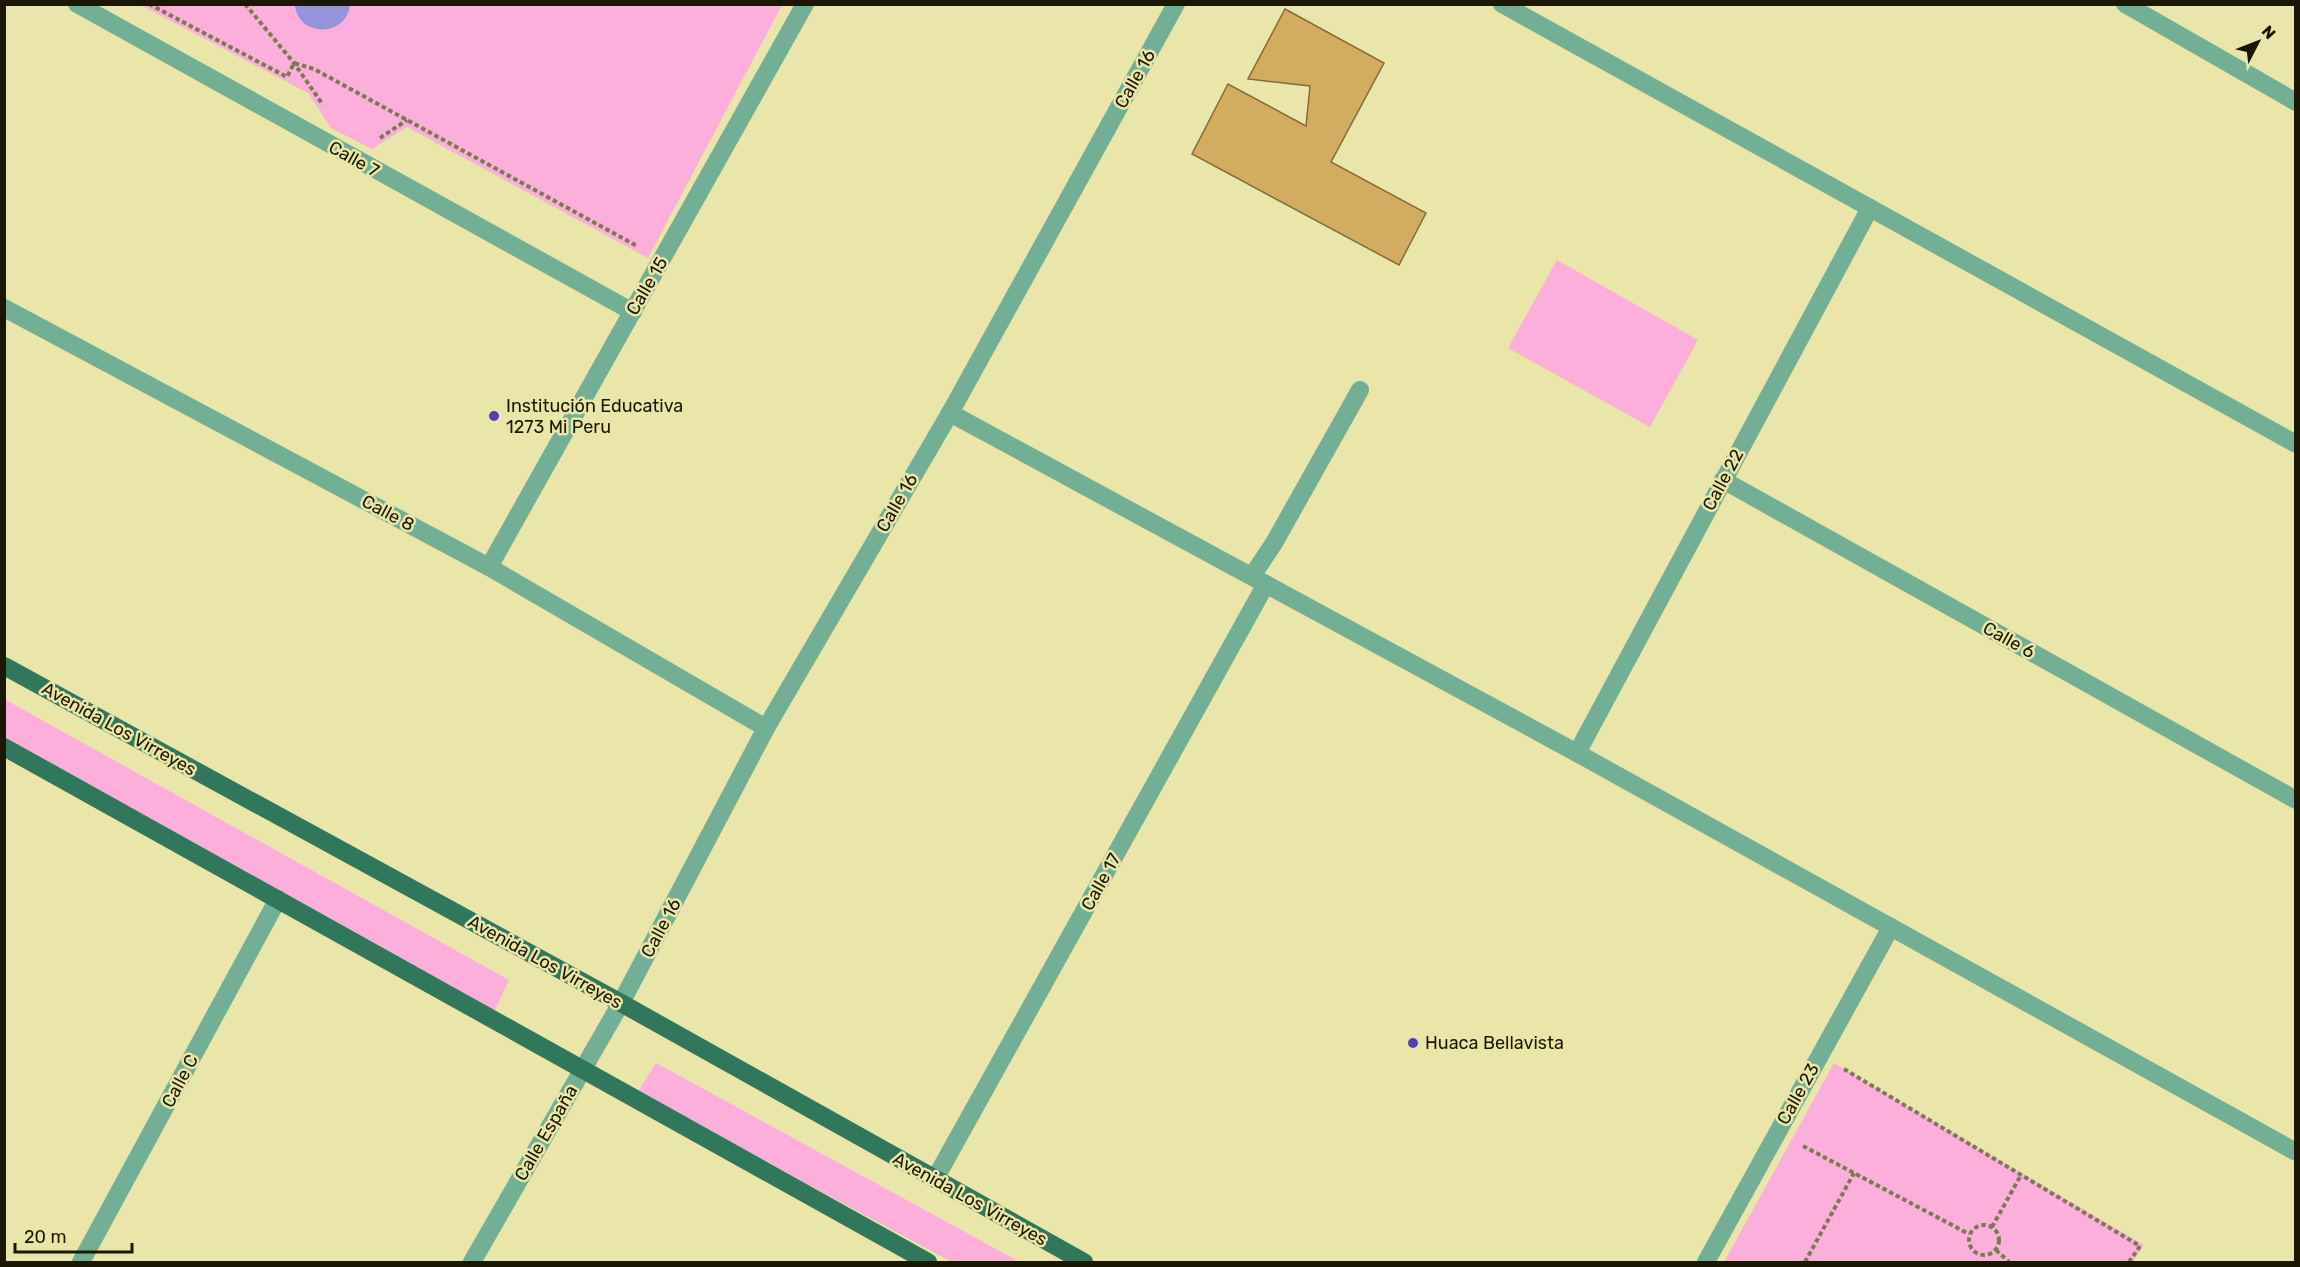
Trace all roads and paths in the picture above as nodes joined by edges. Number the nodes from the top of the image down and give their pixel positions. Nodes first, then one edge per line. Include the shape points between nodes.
1 (76, 4) edge
2 (149, 4) edge
3 (245, 4) edge
4 (805, 4) edge
5 (1176, 4) edge
6 (2125, 4) edge
7 (1512, 7) edge
8 (294, 63) junction
9 (2294, 99) edge
10 (330, 114) dead end
11 (407, 120) junction
12 (371, 144) dead end
13 (1870, 208) junction
14 (642, 249) dead end
15 (4, 308) edge
16 (633, 312) junction
17 (1360, 390) dead end
18 (950, 413) junction
19 (2295, 444) edge
20 (1724, 480) junction
21 (489, 567) junction
22 (1259, 580) junction
23 (4, 666) edge
24 (766, 728) junction
25 (4, 747) edge
26 (1577, 753) junction
27 (2295, 801) edge
28 (278, 899) junction
29 (1891, 927) junction
30 (621, 1004) junction
31 (1839, 1066) dead end
32 (582, 1069) junction
33 (1777, 1132) junction
34 (2295, 1152) edge
35 (1854, 1173) junction
36 (2021, 1175) junction
37 (935, 1179) junction
38 (1992, 1227) junction
39 (1969, 1234) junction
40 (1996, 1250) junction
41 (81, 1263) edge
42 (472, 1263) edge
43 (928, 1263) edge
44 (1084, 1263) edge
45 (1706, 1263) edge
46 (1805, 1263) edge
47 (2009, 1263) edge
48 (2129, 1263) edge

1 - 16 street, Calle 7
2 - 8 path via 286,77
3 - 8 path
4 - 16 street, Calle 15
5 - 18 street, Calle 16
6 - 9 street
7 - 13 street
8 - 10 path
8 - 11 path via 314,69
11 - 12 path
11 - 14 path
13 - 19 street
13 - 20 street, Calle 22
15 - 21 street, Calle 8
16 - 21 street, Calle 15
17 - 22 street, Calle 17 via 1274,543
18 - 22 street
18 - 24 street, Calle 16
20 - 26 street, Calle 22
20 - 27 street, Calle 6
21 - 24 street, Calle 8
22 - 26 street
22 - 37 street, Calle 17
23 - 30 main road, Avenida Los Virreyes
24 - 30 street, Calle 16
25 - 28 main road
26 - 29 street
28 - 32 main road
28 - 41 street, Calle C
29 - 33 street, Calle 23
29 - 34 street
30 - 32 street, Calle España
30 - 37 main road, Avenida Los Virreyes
31 - 36 path
32 - 42 street, Calle España
32 - 43 main road
33 - 35 path
33 - 45 street, Calle 23
35 - 39 path
35 - 46 path
36 - 38 path
36 - 48 path via 2140,1246
37 - 44 main road, Avenida Los Virreyes
38 - 39 path via 1983,1224
38 - 40 path via 1998,1233
39 - 40 path via 1969,1246 1975,1254 1987,1256
40 - 47 path

